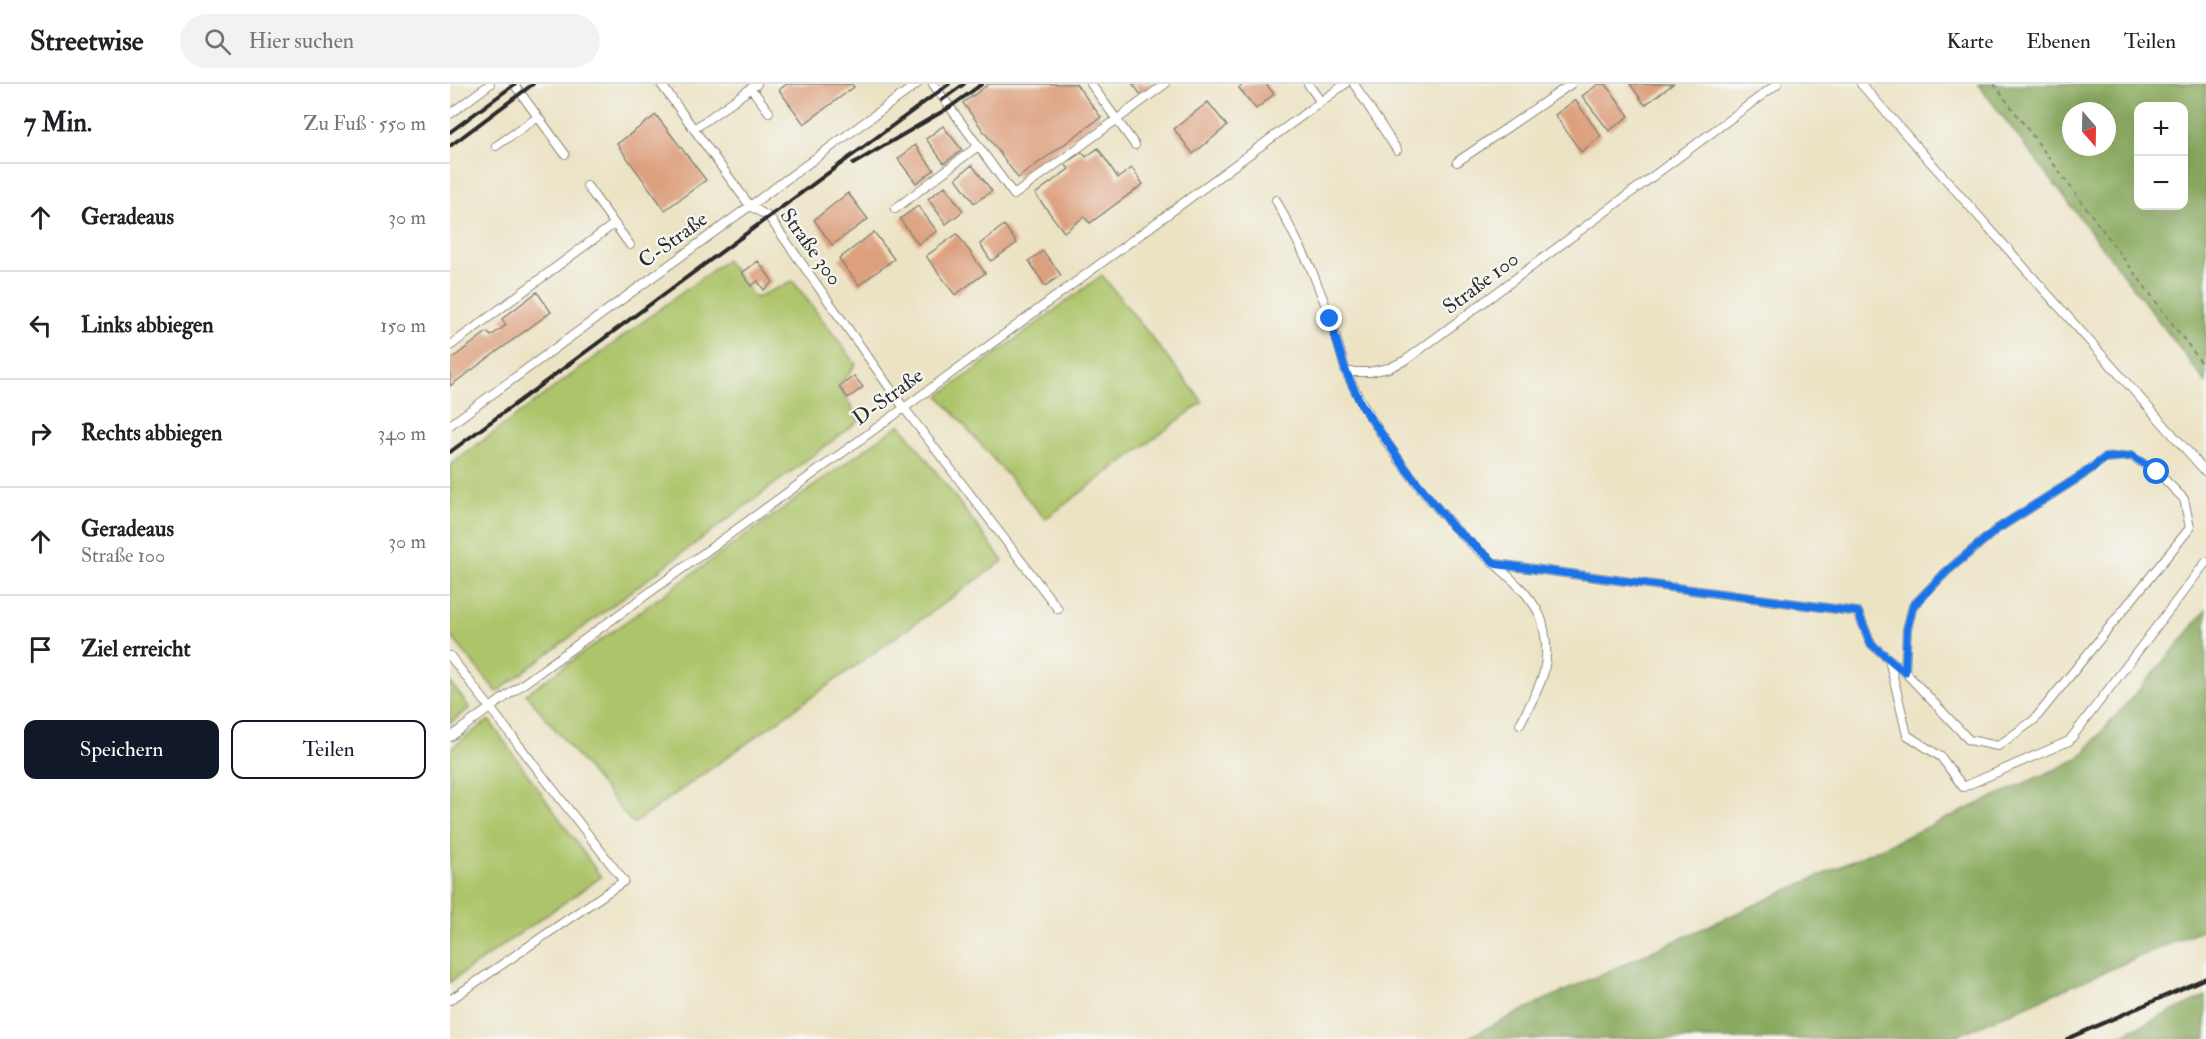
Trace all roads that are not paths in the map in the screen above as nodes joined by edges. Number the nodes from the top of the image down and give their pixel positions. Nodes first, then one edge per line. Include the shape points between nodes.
1 (490, 84) edge
2 (514, 84) edge
3 (661, 84) edge
4 (916, 84) edge
5 (933, 84) edge
6 (1091, 84) edge
7 (1165, 84) edge
8 (1308, 84) edge
9 (1345, 84) edge
10 (1354, 84) edge
11 (1571, 84) edge
12 (1777, 84) edge
13 (1861, 84) edge
14 (754, 86) edge
15 (1321, 102) junction
16 (769, 112) dead end
17 (450, 114) edge
18 (538, 117) junction
19 (1116, 120) junction
20 (694, 129) junction
21 (1135, 145) dead end
22 (496, 146) dead end
23 (978, 146) junction
24 (1396, 150) dead end
25 (565, 154) dead end
26 (1457, 162) dead end
27 (587, 186) dead end
28 (1276, 200) dead end
29 (750, 206) junction
30 (895, 209) dead end
31 (614, 224) junction
32 (630, 245) dead end
33 (450, 346) edge
34 (1346, 372) junction
35 (904, 408) junction
36 (450, 425) edge
37 (2206, 472) edge
38 (2206, 562) edge
39 (1496, 564) junction
40 (1058, 609) dead end
41 (450, 656) edge
42 (1889, 658) junction
43 (1905, 672) junction
44 (491, 706) junction
45 (1520, 724) dead end
46 (450, 737) edge
47 (450, 1000) edge

1 - 17 lane
2 - 18 lane
3 - 20 lane, Straße 300
4 - 29 lane, C-Straße
5 - 23 lane
6 - 19 lane
7 - 19 lane
8 - 15 lane
9 - 15 lane, D-Straße
10 - 24 lane
11 - 26 lane
12 - 34 lane, Straße 100 via 1406,360 1389,368
13 - 37 lane
14 - 16 lane
14 - 20 lane
15 - 35 lane, D-Straße
18 - 22 lane
18 - 25 lane
19 - 21 lane
19 - 23 lane via 1014,195
20 - 29 lane, Straße 300
23 - 30 lane
27 - 31 lane
28 - 34 lane via 1310,266
29 - 35 lane, Straße 300 via 768,217
29 - 36 lane, C-Straße
31 - 32 lane
31 - 33 lane
34 - 39 lane via 1362,406 1406,469 1453,527
35 - 40 lane, Straße 300
35 - 44 lane, D-Straße
38 - 42 lane via 2069,741 1963,787 1941,757 1907,735
39 - 42 lane via 1858,612 1871,644
39 - 45 lane via 1527,595 1543,622 1547,651 1544,676
41 - 44 lane
42 - 43 lane
43 - 43 lane via 1969,740 1998,746 2034,720 2190,528 2184,499 2157,472 2132,456 2105,458 1997,529 1913,606 1907,629
44 - 46 lane, D-Straße
44 - 47 lane via 624,881

